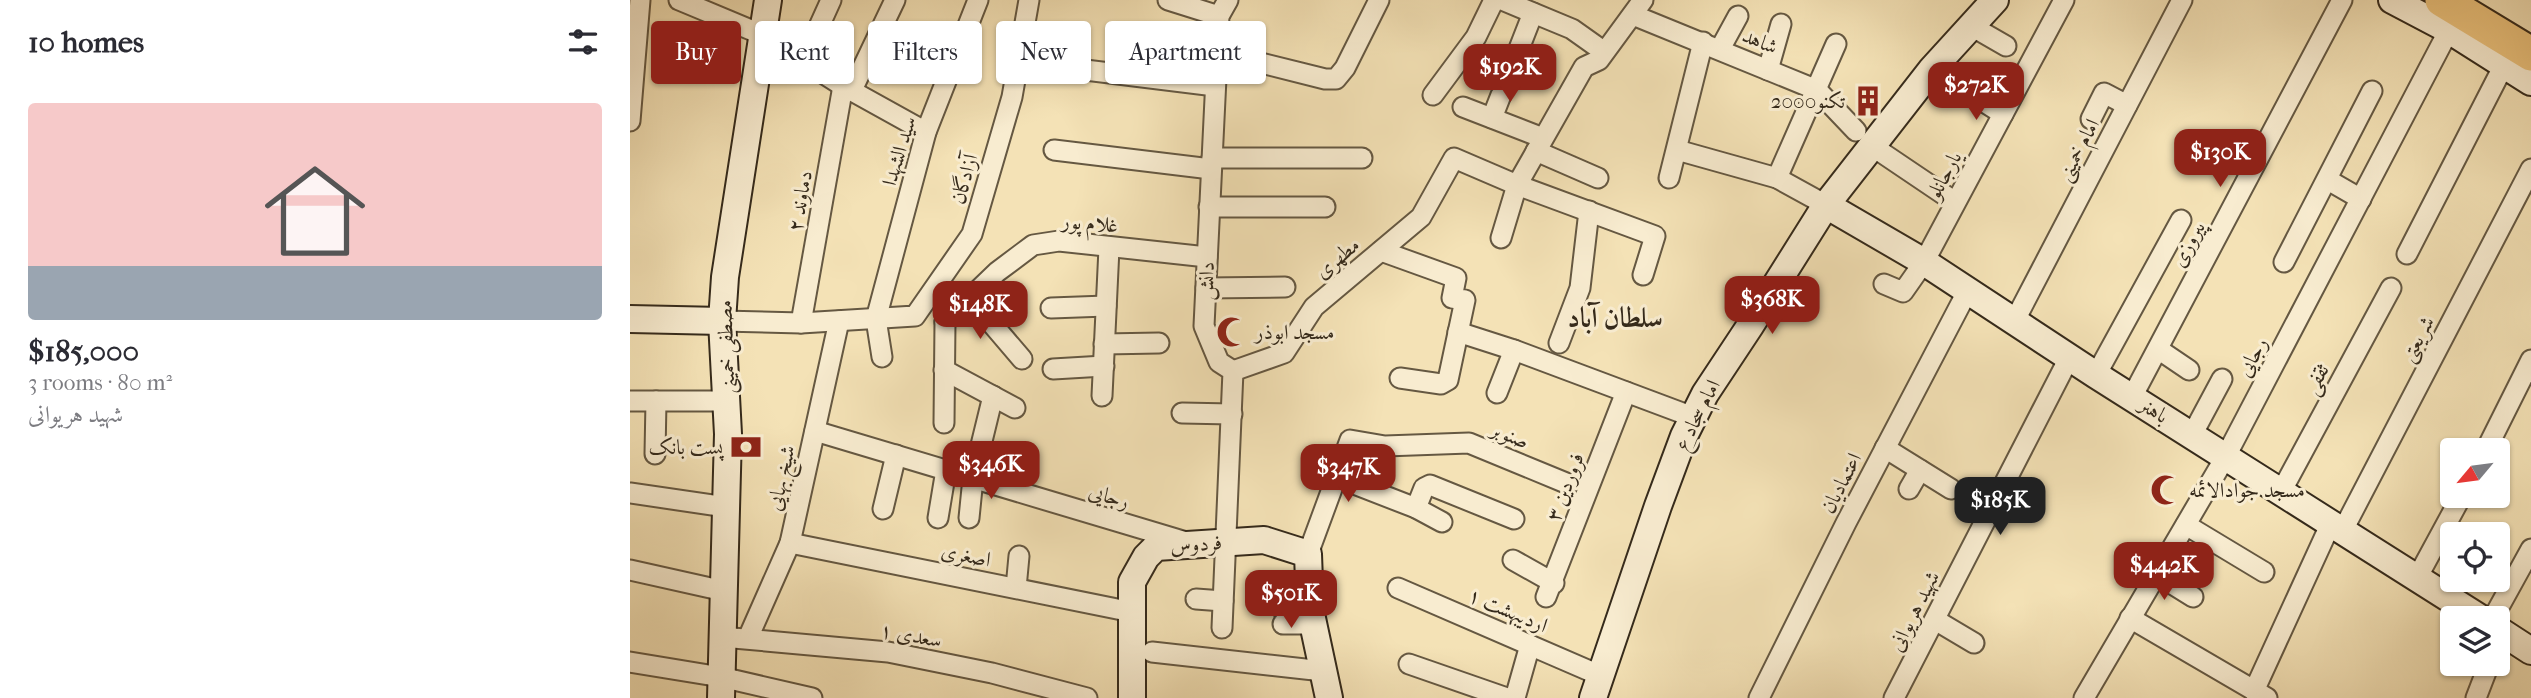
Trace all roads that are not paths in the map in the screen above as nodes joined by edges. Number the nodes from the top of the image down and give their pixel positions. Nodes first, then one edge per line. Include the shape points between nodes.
1 (640, 0) edge
2 (679, 0) edge
3 (768, 0) edge
4 (831, 0) edge
5 (895, 0) edge
6 (978, 0) edge
7 (1029, 0) edge
8 (1168, 0) edge
9 (1378, 0) edge
10 (1494, 0) edge
11 (1502, 0) edge
12 (1995, 0) edge
13 (2064, 0) edge
14 (2182, 0) edge
15 (2342, 0) edge
16 (2392, 0) edge
17 (1638, 7) edge
18 (1223, 8) edge
19 (1533, 13) junction
20 (2446, 15) edge
21 (1738, 16) dead end
22 (765, 21) edge
23 (822, 21) edge
24 (1781, 24) dead end
25 (1973, 27) junction
26 (755, 32) edge
27 (1836, 44) dead end
28 (1712, 45) junction
29 (2006, 46) dead end
30 (1603, 51) junction
31 (1515, 59) dead end
32 (2518, 60) edge
33 (1266, 64) edge
34 (1932, 69) junction
35 (1768, 70) junction
36 (1091, 71) edge
37 (2531, 82) edge
38 (755, 84) edge
39 (840, 84) edge
40 (1215, 86) joint
41 (847, 88) junction
42 (1817, 90) junction
43 (2372, 91) dead end
44 (1433, 95) dead end
45 (1501, 95) dead end
46 (2127, 105) junction
47 (1463, 107) dead end
48 (2003, 114) junction
49 (1492, 118) junction
50 (630, 121) edge
51 (2114, 131) junction
52 (926, 132) junction
53 (1864, 139) junction
54 (1540, 144) junction
55 (1054, 150) dead end
56 (1677, 150) junction
57 (1362, 158) dead end
58 (1211, 164) junction
59 (2531, 169) edge
60 (1598, 177) dead end
61 (1669, 178) dead end
62 (1777, 178) junction
63 (2328, 180) junction
64 (1517, 186) junction
65 (2361, 199) junction
66 (1955, 202) junction
67 (1826, 205) junction
68 (1209, 207) junction
69 (1325, 207) dead end
70 (1589, 211) junction
71 (2181, 220) dead end
72 (1501, 238) dead end
73 (1109, 248) junction
74 (1381, 251) junction
75 (2407, 254) dead end
76 (1207, 257) junction
77 (1924, 262) junction
78 (2284, 262) dead end
79 (1643, 275) dead end
80 (1884, 284) dead end
81 (1285, 287) dead end
82 (1206, 288) junction
83 (2390, 288) dead end
84 (1967, 292) junction
85 (970, 298) junction
86 (1106, 306) junction
87 (1051, 308) dead end
88 (915, 316) junction
89 (630, 319) edge
90 (876, 319) junction
91 (722, 321) junction
92 (839, 321) junction
93 (945, 322) junction
94 (2014, 322) junction
95 (801, 323) junction
96 (1458, 332) junction
97 (1159, 342) dead end
98 (1559, 343) dead end
99 (1104, 344) junction
100 (2158, 349) junction
101 (1514, 350) junction
102 (882, 357) dead end
103 (2069, 358) junction
104 (1022, 359) dead end
105 (2531, 360) edge
106 (1104, 366) junction
107 (1053, 369) dead end
108 (944, 370) junction
109 (2189, 370) dead end
110 (1233, 371) junction
111 (2096, 375) junction
112 (1399, 378) dead end
113 (2222, 379) dead end
114 (1497, 393) dead end
115 (1626, 393) junction
116 (993, 396) junction
117 (1102, 396) dead end
118 (2132, 397) junction
119 (630, 401) edge
120 (656, 401) junction
121 (727, 401) junction
122 (1015, 408) dead end
123 (1182, 413) dead end
124 (1232, 414) junction
125 (1693, 416) junction
126 (944, 423) dead end
127 (815, 431) junction
128 (2192, 435) junction
129 (2492, 438) edge
130 (1885, 448) junction
131 (654, 454) dead end
132 (896, 455) junction
133 (2226, 456) junction
134 (946, 470) junction
135 (1920, 470) junction
136 (1336, 477) junction
137 (973, 478) junction
138 (1566, 483) dead end
139 (1909, 489) dead end
140 (1951, 489) dead end
141 (2281, 492) junction
142 (630, 493) edge
143 (726, 507) junction
144 (1416, 508) junction
145 (2455, 508) edge
146 (883, 509) dead end
147 (938, 518) dead end
148 (969, 518) dead end
149 (1514, 519) dead end
150 (1442, 522) dead end
151 (2186, 525) junction
152 (2337, 526) junction
153 (790, 542) junction
154 (1225, 542) junction
155 (1189, 543) junction
156 (2531, 549) edge
157 (1308, 554) junction
158 (1019, 556) dead end
159 (1513, 560) dead end
160 (630, 570) edge
161 (2264, 572) dead end
162 (2157, 574) junction
163 (2417, 578) junction
164 (1016, 588) junction
165 (1398, 588) dead end
166 (724, 591) junction
167 (2193, 597) dead end
168 (1196, 599) dead end
169 (1223, 601) junction
170 (2461, 606) edge
171 (2500, 606) edge
172 (1132, 612) junction
173 (1282, 616) dead end
174 (1312, 617) junction
175 (2130, 618) junction
176 (1937, 621) dead end
177 (1222, 628) dead end
178 (735, 637) junction
179 (2510, 637) edge
180 (1974, 643) dead end
181 (1530, 645) junction
182 (2531, 651) edge
183 (1152, 652) dead end
184 (630, 662) edge
185 (1409, 664) dead end
186 (1323, 671) junction
187 (2485, 676) edge
188 (1596, 686) edge
189 (721, 687) edge
190 (2260, 695) edge
191 (812, 698) edge
192 (1087, 698) edge
193 (1132, 698) edge
194 (1329, 698) edge
195 (1507, 698) edge
196 (1515, 698) edge
197 (1759, 698) edge
198 (1894, 698) edge
199 (2084, 698) edge
200 (2476, 698) edge

1 - 50 street
2 - 26 street
3 - 22 street, مصطفی خمینی
4 - 23 street
5 - 41 street, دماوند ۲
6 - 52 street, سید الشهدا
7 - 88 street, آزادگان via 1012,97 972,234
8 - 18 street
9 - 33 street via 1336,79
10 - 44 street via 1476,37
11 - 19 street
12 - 25 street, امام سجاد ع
13 - 48 street, یارجانلو via 2010,81
14 - 46 street, امام خمینی
15 - 100 street, پیروزی
16 - 20 street
17 - 28 street, شاهد
17 - 30 street
19 - 30 street via 1572,29
19 - 31 street
20 - 32 highway
20 - 65 street, رجایی
21 - 28 street
24 - 35 street
25 - 29 street
25 - 34 street, امام سجاد ع
27 - 42 street
28 - 35 street, شاهد
28 - 56 street
30 - 54 street via 1599,60 1584,66
32 - 37 street
32 - 75 street
34 - 48 street
34 - 53 street, امام سجاد ع
35 - 42 street, شاهد
36 - 40 street
38 - 91 street, مصطفی خمینی
39 - 41 street
40 - 58 street, دانش
41 - 52 street
41 - 95 street, دماوند ۲
42 - 53 street, شاهد
42 - 62 street
43 - 63 street
45 - 49 street
46 - 51 street, امام خمینی
46 - 51 street via 2104,93 2087,117
47 - 49 street
48 - 66 street, یارجانلو
49 - 54 street
51 - 94 street, امام خمینی
52 - 90 street, سید الشهدا
53 - 66 street, شاهد
53 - 67 street, امام سجاد ع
54 - 60 street
54 - 64 street
55 - 58 street
56 - 61 street
56 - 62 street
57 - 58 street
58 - 68 street, دانش
59 - 152 street, شریعتی
62 - 67 street
63 - 65 street
63 - 78 street
64 - 70 street
64 - 72 street
64 - 74 street, مطهری via 1454,158 1421,217
65 - 133 street, رجایی
66 - 77 street, یارجانلو
67 - 77 street, باهنر
67 - 125 street, امام سجاد ع
68 - 69 street
68 - 76 street, دانش
70 - 79 street via 1655,236
70 - 98 street via 1580,288
71 - 111 street
73 - 76 street, غلام پور
73 - 85 street, غلام پور via 1059,241 1033,245
73 - 86 street
74 - 96 street via 1456,278 1452,298 1465,300
74 - 110 street, مطهری via 1314,307 1284,353
76 - 82 street, دانش
77 - 80 street, یارجانلو via 1903,292
77 - 84 street, باهنر
81 - 82 street
82 - 110 street, دانش via 1204,326 1219,362
83 - 141 street, ثقفی
84 - 94 street, باهنر
84 - 130 street, اعتمادیان
85 - 93 street, غلام پور
85 - 104 street
86 - 87 street
86 - 99 street
88 - 90 street
88 - 93 street
89 - 91 street
90 - 92 street
90 - 102 street
91 - 95 street
91 - 121 street, مصطفی خمینی
92 - 95 street
92 - 127 street, شیخ بهایی
93 - 108 street
94 - 103 street, باهنر
96 - 101 street
96 - 112 street via 1448,380 1441,384
97 - 99 street
99 - 106 street
100 - 109 street
100 - 118 street, پیروزی
101 - 114 street
101 - 115 street
103 - 111 street, باهنر
103 - 198 street, شهید هریوانی
105 - 129 street
106 - 107 street
106 - 117 street
108 - 116 street
108 - 126 street
110 - 124 street
111 - 118 street, باهنر
113 - 128 street
115 - 125 street
115 - 159 street, فروردین ۳ via 1550,590
116 - 122 street
116 - 137 street
118 - 128 street, باهنر
119 - 120 street
120 - 121 street
120 - 131 street
121 - 143 street, مصطفی خمینی
123 - 124 street
124 - 154 street
125 - 188 street, امام سجاد ع
127 - 132 street, رجایی
127 - 153 street, شیخ بهایی
128 - 133 street, باهنر
130 - 135 street
130 - 197 street, اعتمادیان
132 - 134 street, رجایی
132 - 146 street
133 - 141 street, باهنر
133 - 151 street, رجایی
134 - 137 street, رجایی
134 - 147 street
135 - 139 street
135 - 140 street
136 - 138 street, صنوبر via 1350,440 1385,446 1469,443
136 - 144 street
136 - 157 street
137 - 148 street
137 - 155 street, رجایی
141 - 152 street, باهنر
142 - 143 street
143 - 166 street, مصطفی خمینی
144 - 149 street via 1424,488 1430,485
144 - 150 street
145 - 163 street
151 - 161 street
151 - 162 street, رجایی
152 - 163 street, باهنر
152 - 190 street, شریعتی
153 - 164 street, اصغری
153 - 178 street, شیخ بهایی
154 - 155 street, فردوس
154 - 157 street, فردوس via 1264,540
154 - 169 street
155 - 172 street, فردوس via 1156,547 1146,557 1132,582
156 - 171 street
157 - 174 street
158 - 164 street
160 - 166 street
162 - 167 street
162 - 175 street, رجایی
163 - 170 street, باهنر
164 - 172 street, اصغری
165 - 181 street, اردیبهشت ۱
166 - 178 street, مصطفی خمینی
168 - 169 street
169 - 177 street
172 - 193 street, فردوس
173 - 174 street
174 - 186 street
175 - 190 street
175 - 199 street, رجایی
176 - 180 street, شهید هریوانی
178 - 189 street, مصطفی خمینی
178 - 192 street, سعدی ۱ via 888,652
179 - 182 street
181 - 188 street, اردیبهشت ۱
181 - 196 street
183 - 186 street
184 - 189 street
185 - 195 street
186 - 194 street
187 - 200 street
189 - 191 street

